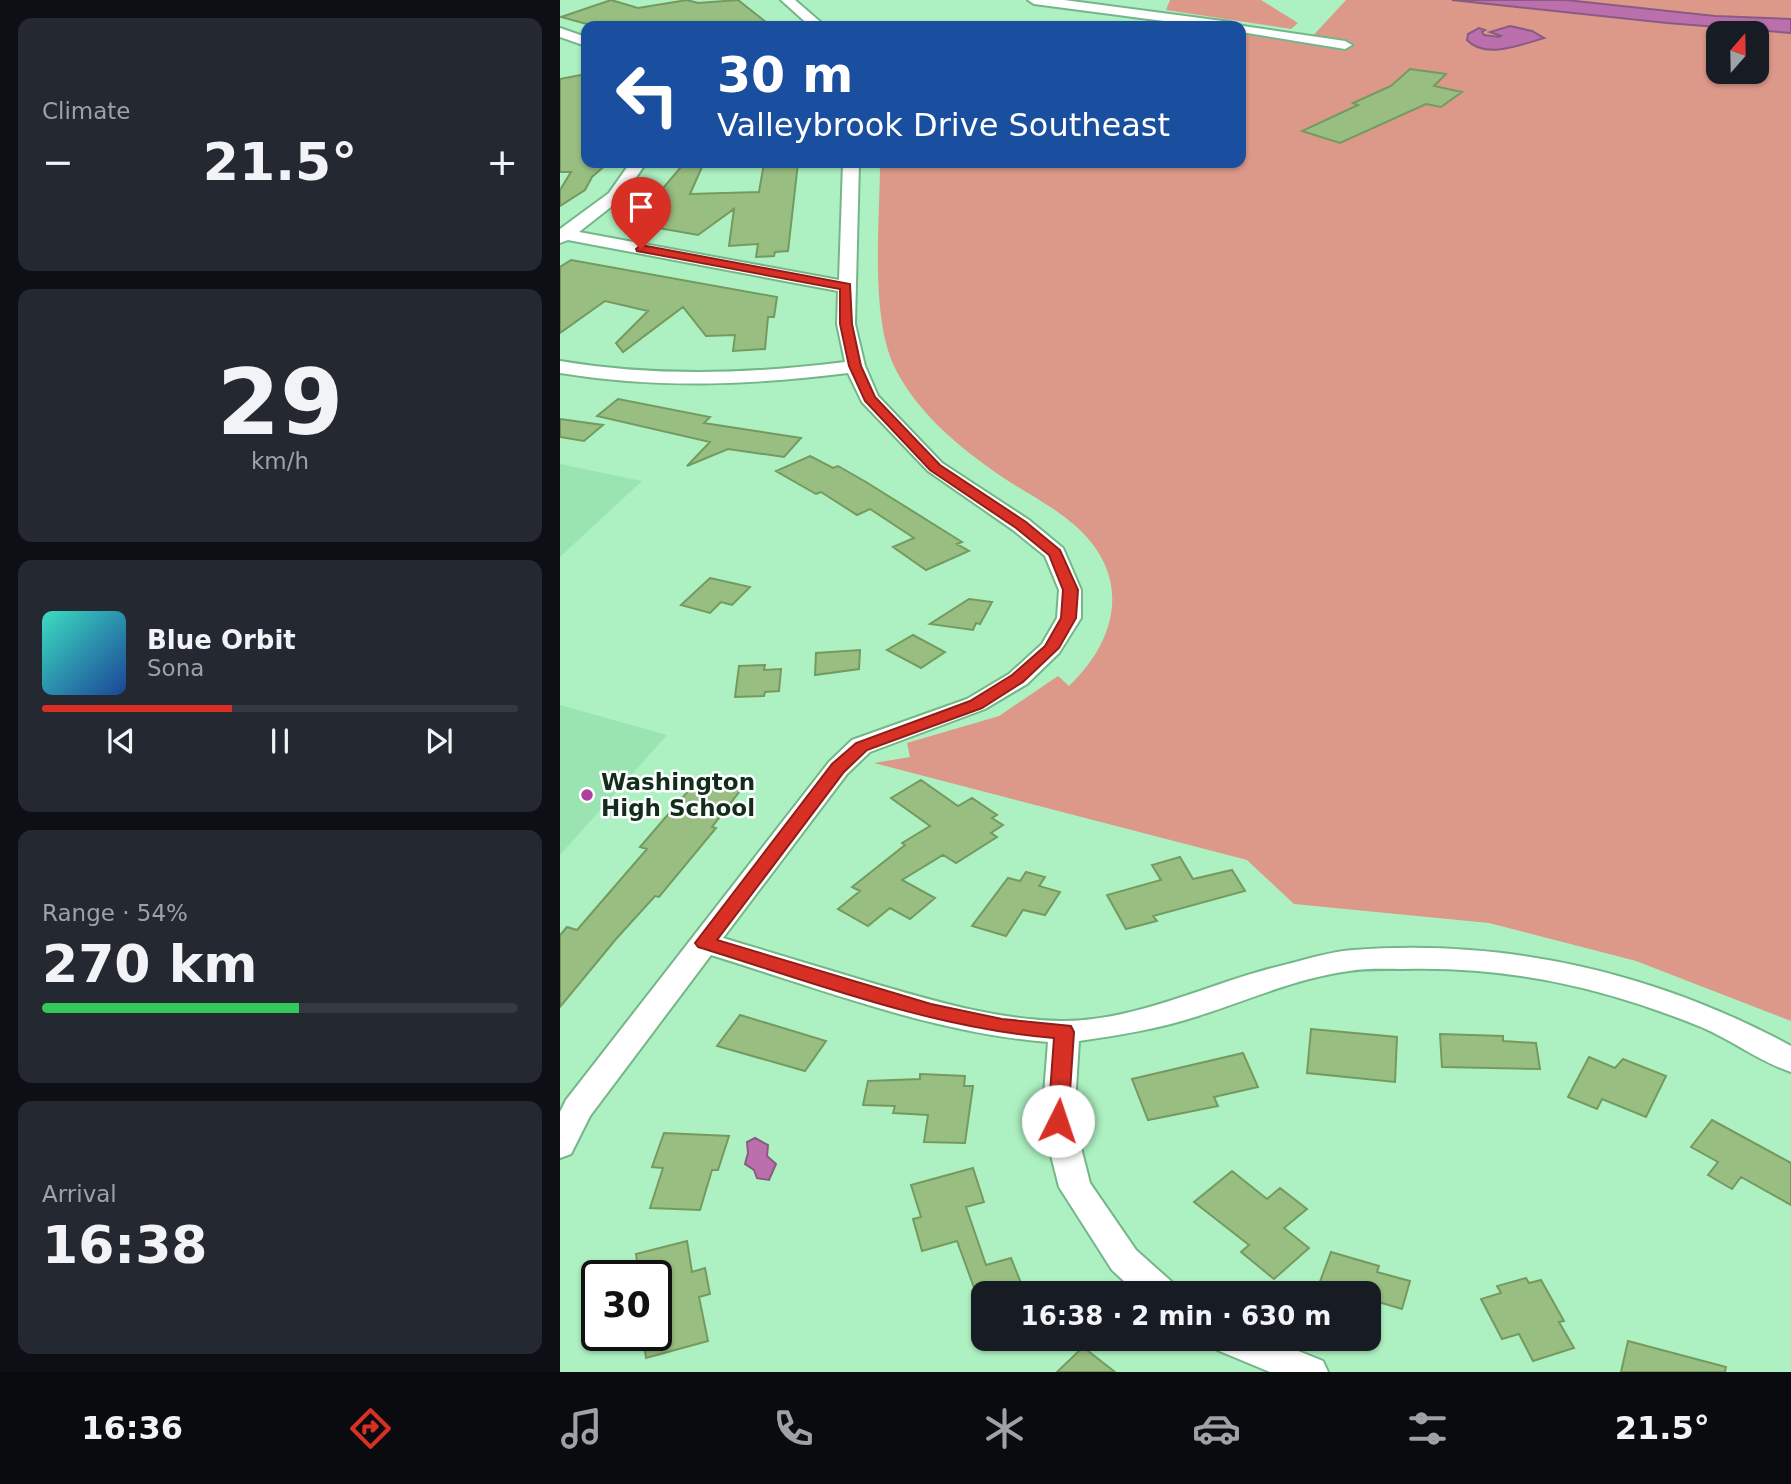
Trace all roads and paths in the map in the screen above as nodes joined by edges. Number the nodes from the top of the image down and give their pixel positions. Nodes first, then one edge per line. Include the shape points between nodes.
1 (787, 0) edge
2 (1034, 0) edge
3 (812, 21) edge
4 (1166, 21) edge
5 (1246, 29) edge
6 (560, 33) edge
7 (581, 40) edge
8 (1345, 45) dead end
9 (636, 168) edge
10 (851, 168) edge
11 (562, 235) edge
12 (846, 287) junction
13 (855, 366) junction
14 (560, 367) edge
15 (705, 943) junction
16 (1064, 1032) junction
17 (1791, 1060) edge
18 (560, 1145) edge
19 (1148, 1281) edge
20 (1259, 1351) edge
21 (1310, 1372) edge

1 - 3 street
2 - 4 street
5 - 8 street
6 - 7 street
9 - 11 street via 611,200
10 - 12 street
11 - 12 street
12 - 13 street via 846,324
13 - 14 street via 786,376 706,380
13 - 15 street via 869,398 935,467 1055,553 1070,590 1069,618 1051,648 1018,678 976,704 862,746 838,768
15 - 16 street via 931,1011 1002,1027
15 - 18 street via 577,1109
16 - 17 street via 1189,1008 1268,980 1350,960 1427,958 1517,962 1592,978 1723,1024
16 - 19 street via 1058,1121 1075,1186 1124,1260
20 - 21 street

